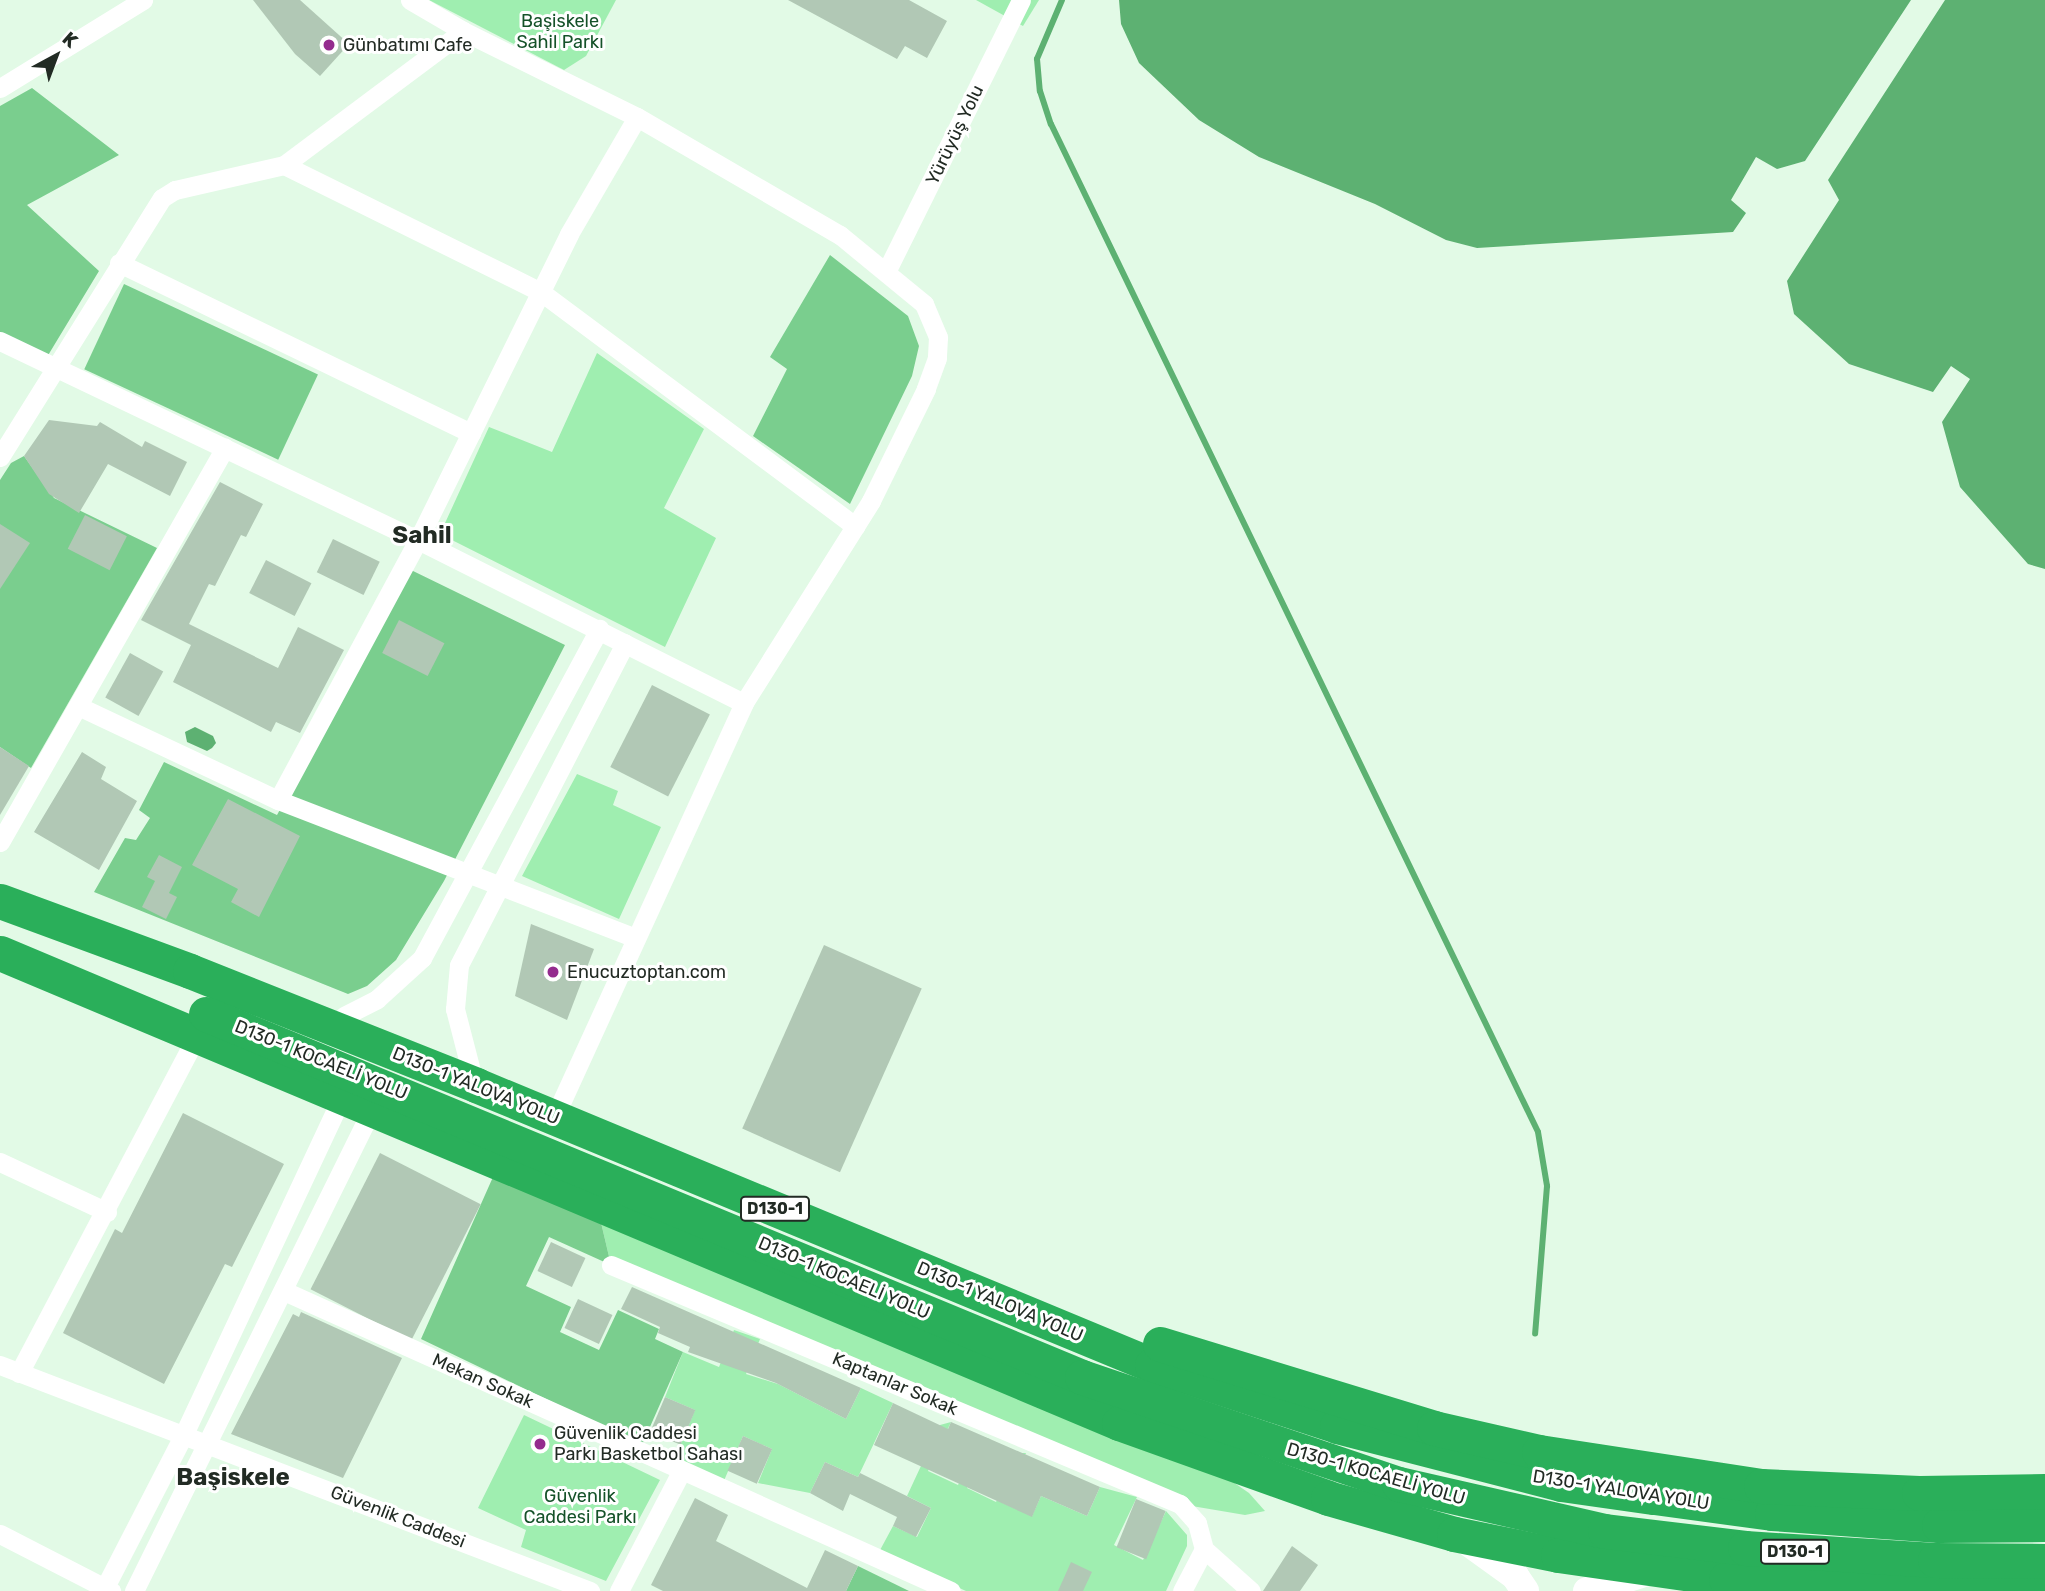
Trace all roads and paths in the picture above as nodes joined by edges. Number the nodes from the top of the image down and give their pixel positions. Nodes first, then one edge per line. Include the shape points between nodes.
1 (143, 0) edge
2 (410, 0) edge
3 (1021, 0) edge
4 (463, 31) junction
5 (0, 88) edge
6 (637, 117) junction
7 (284, 165) junction
8 (119, 263) junction
9 (887, 270) junction
10 (541, 292) junction
11 (0, 341) edge
12 (57, 369) junction
13 (471, 433) junction
14 (225, 448) junction
15 (0, 457) edge
16 (855, 526) junction
17 (418, 540) junction
18 (599, 629) junction
19 (625, 643) junction
20 (744, 702) junction
21 (78, 706) junction
22 (278, 800) junction
23 (0, 842) edge
24 (469, 873) junction
25 (0, 876) edge
26 (499, 885) junction
27 (0, 901) edge
28 (0, 932) edge
29 (635, 938) junction
30 (0, 953) edge
31 (190, 971) junction
32 (344, 1016) junction
33 (197, 1036) junction
34 (470, 1067) junction
35 (357, 1103) junction
36 (559, 1107) junction
37 (0, 1162) edge
38 (107, 1212) junction
39 (611, 1265) dead end
40 (284, 1291) junction
41 (0, 1365) edge
42 (982, 1365) junction
43 (19, 1373) junction
44 (1082, 1377) junction
45 (184, 1434) junction
46 (206, 1444) junction
47 (682, 1470) junction
48 (2044, 1516) edge
49 (0, 1534) edge
50 (1454, 1534) junction
51 (1203, 1549) junction
52 (2044, 1568) edge
53 (1658, 1570) junction
54 (106, 1590) edge
55 (134, 1591) edge
56 (590, 1591) edge
57 (620, 1591) edge
58 (951, 1591) edge
59 (1182, 1591) edge
60 (1251, 1591) edge
61 (1525, 1591) edge
62 (1587, 1591) edge

1 - 5 street
2 - 4 street
3 - 9 street, Yürüyüş Yolu
4 - 6 street
4 - 7 street
6 - 9 street via 840,234
6 - 10 street via 597,182
7 - 8 street via 175,190 151,209
7 - 10 street
8 - 12 street
8 - 13 street
9 - 16 street via 924,304 934,321 937,358 926,389
10 - 13 street
10 - 16 street
11 - 12 street
12 - 14 street
12 - 15 street
13 - 17 street
14 - 17 street
14 - 21 street
16 - 20 street
17 - 18 street
17 - 22 street
18 - 19 street
18 - 24 street
19 - 20 street
19 - 26 street
20 - 29 street
21 - 22 street
21 - 23 street
22 - 24 street
24 - 26 street
24 - 32 street via 422,958 377,999
25 - 31 highway
25 - 32 highway
26 - 29 street
26 - 34 street via 456,977 457,1027
27 - 31 highway, D130-1 YALOVA YOLU / D130-1
28 - 44 highway, D130-1 KOCAELİ YOLU / D130-1 via 422,1100
29 - 36 street
30 - 33 highway
31 - 48 highway, D130-1 YALOVA YOLU / D130-1 via 1152,1366 1337,1426 1561,1484 1654,1497 1939,1525
32 - 34 highway
33 - 35 highway
33 - 38 street
34 - 36 highway
35 - 40 street
35 - 42 highway
35 - 45 street
36 - 48 highway via 1149,1340 1434,1428 1539,1452 1761,1486 1919,1493
37 - 38 street
38 - 43 street
39 - 51 street, Kaptanlar Sokak via 1180,1504 1197,1523
40 - 46 street
40 - 47 street, Mekan Sokak
41 - 43 street, Güvenlik Caddesi
42 - 44 highway
42 - 50 highway via 1328,1498
43 - 45 street, Güvenlik Caddesi
44 - 52 highway, D130-1 KOCAELİ YOLU / D130-1 via 1338,1466 1547,1520 1745,1548
45 - 46 street, Güvenlik Caddesi
45 - 54 street
46 - 55 street
46 - 56 street, Güvenlik Caddesi
47 - 57 street
47 - 58 street, Mekan Sokak
49 - 54 street
50 - 53 highway
50 - 61 main road via 1486,1552
51 - 59 street
51 - 60 street
52 - 53 highway via 1830,1585
53 - 62 main road

